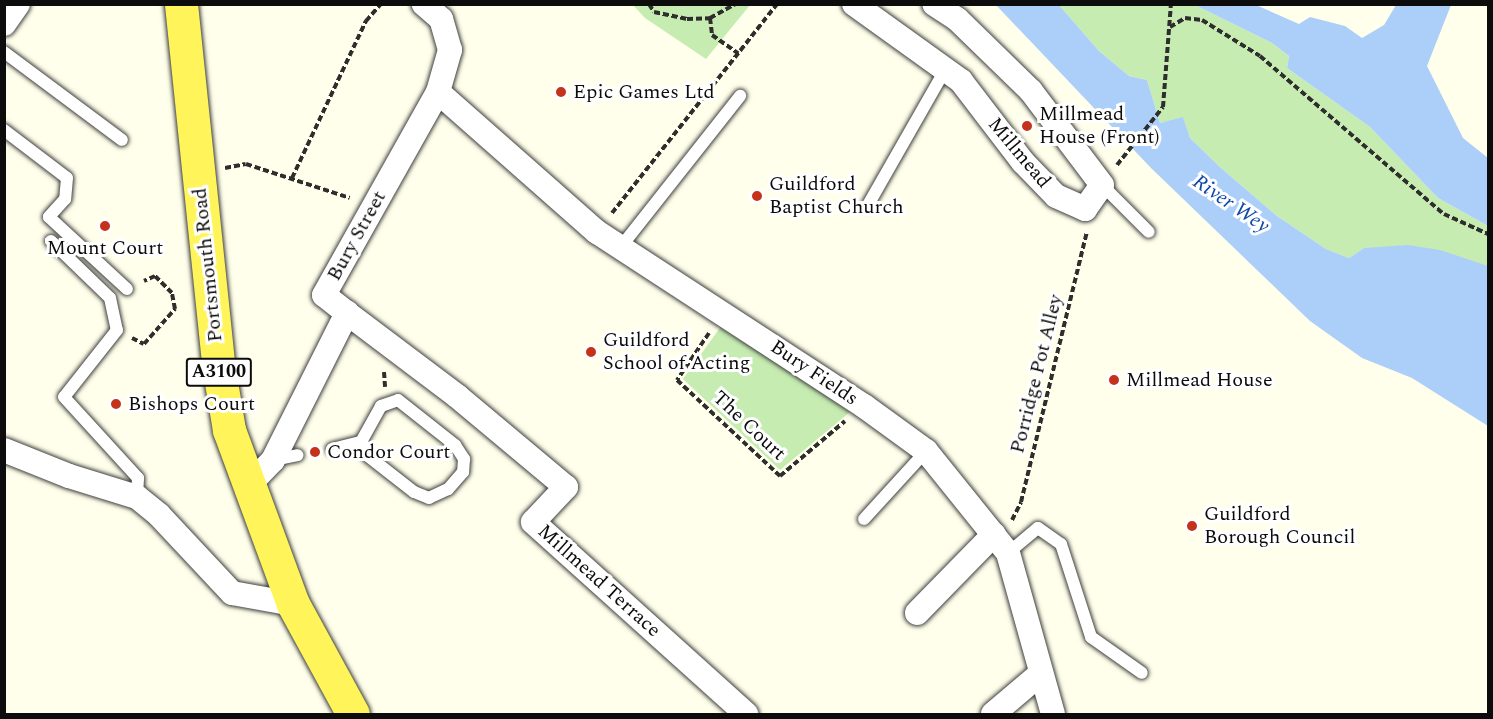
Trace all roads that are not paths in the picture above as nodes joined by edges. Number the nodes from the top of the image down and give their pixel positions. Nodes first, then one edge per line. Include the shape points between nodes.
1 (18, 4) edge
2 (181, 4) edge
3 (424, 4) edge
4 (854, 4) edge
5 (933, 4) edge
6 (4, 24) edge
7 (4, 52) edge
8 (945, 70) junction
9 (438, 92) junction
10 (740, 96) dead end
11 (4, 130) edge
12 (122, 140) dead end
13 (1102, 184) junction
14 (868, 205) dead end
15 (1149, 232) dead end
16 (51, 241) dead end
17 (620, 248) junction
18 (127, 289) dead end
19 (347, 313) junction
20 (361, 442) junction
21 (332, 449) dead end
22 (4, 450) edge
23 (926, 451) junction
24 (298, 455) dead end
25 (273, 460) junction
26 (247, 487) junction
27 (137, 497) junction
28 (864, 519) dead end
29 (1001, 543) junction
30 (293, 604) junction
31 (917, 614) dead end
32 (1142, 673) dead end
33 (1039, 675) junction
34 (352, 714) edge
35 (746, 714) edge
36 (993, 714) edge
37 (1053, 714) edge

1 - 6 street
2 - 26 main road, Portsmouth Road / A3100 via 219,370 229,430
3 - 9 street, Bury Street via 441,19 450,51
4 - 8 street, Millmead
5 - 13 street via 957,19 1031,91
7 - 12 lane
8 - 13 street, Millmead via 961,81 1023,162 1056,196 1085,209
8 - 14 lane
9 - 17 street, Bury Fields
9 - 19 street, Bury Street via 324,296
10 - 17 lane
11 - 18 lane via 67,178 65,199 49,218
13 - 15 lane
16 - 27 lane via 110,298 117,330 64,397 138,478
17 - 23 street, Bury Fields via 723,312
19 - 25 street, Bury Street
19 - 35 street, Millmead Terrace via 457,396 566,487 533,522
20 - 20 lane via 368,456 414,492 429,498 448,489 463,472 464,459 455,445 398,400 381,406
20 - 21 lane
22 - 27 street
23 - 28 lane
23 - 29 street, Bury Fields
24 - 25 lane
25 - 26 street, Bury Street
26 - 30 main road, Portsmouth Road / A3100
27 - 30 street via 232,593
29 - 31 street
29 - 32 lane via 1038,528 1061,544 1091,637
29 - 33 street, Bury Fields
30 - 34 main road, Portsmouth Road / A3100
33 - 36 street
33 - 37 street, Bury Fields

